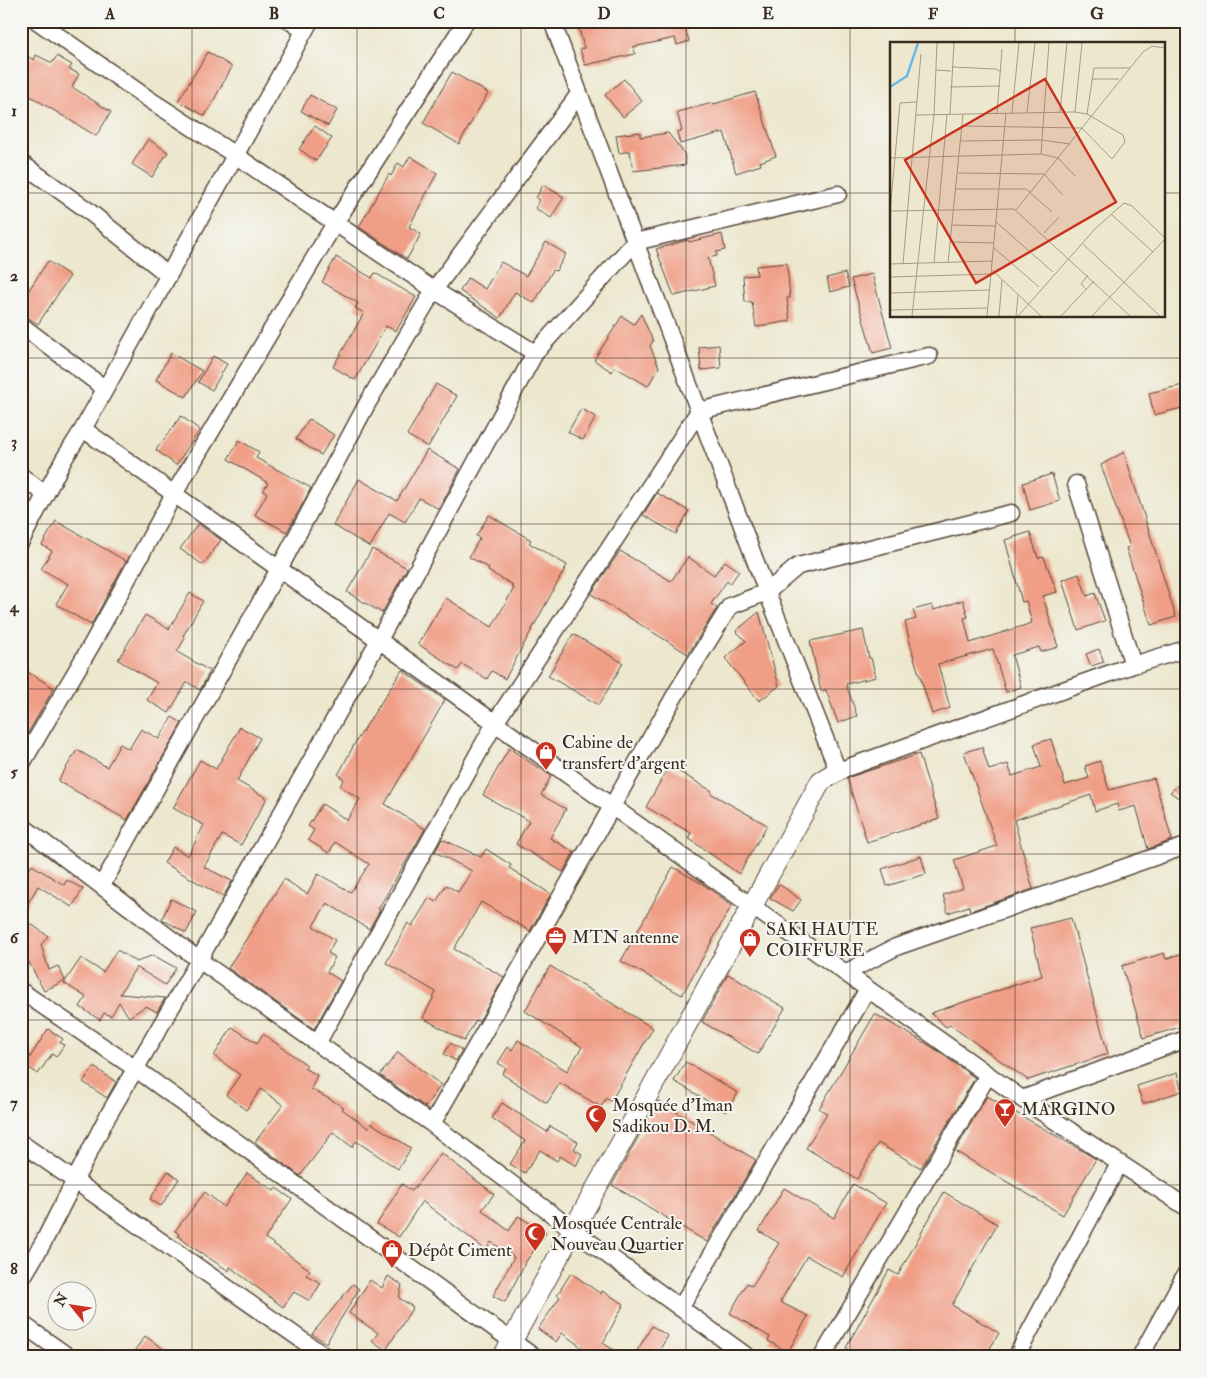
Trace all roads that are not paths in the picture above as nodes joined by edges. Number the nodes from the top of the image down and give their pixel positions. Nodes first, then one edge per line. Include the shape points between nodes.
1 (38, 21) edge
2 (290, 21) edge
3 (466, 21) edge
4 (552, 21) edge
5 (307, 26) edge
6 (579, 94) junction
7 (235, 155) junction
8 (21, 163) edge
9 (838, 194) dead end
10 (334, 223) junction
11 (635, 242) junction
12 (168, 276) junction
13 (434, 290) junction
14 (21, 325) edge
15 (535, 353) junction
16 (929, 356) dead end
17 (104, 388) junction
18 (699, 411) junction
19 (83, 429) junction
20 (21, 476) edge
21 (1076, 484) dead end
22 (45, 494) junction
23 (174, 494) junction
24 (1011, 513) dead end
25 (21, 541) edge
26 (279, 569) junction
27 (767, 592) junction
28 (379, 640) junction
29 (1186, 649) edge
30 (1133, 665) junction
31 (496, 723) junction
32 (21, 765) edge
33 (838, 771) junction
34 (613, 807) junction
35 (21, 825) edge
36 (1186, 846) edge
37 (102, 885) junction
38 (751, 906) junction
39 (199, 960) junction
40 (845, 973) junction
41 (868, 989) junction
42 (21, 991) edge
43 (1186, 1039) edge
44 (318, 1042) junction
45 (136, 1069) junction
46 (988, 1075) junction
47 (1022, 1099) junction
48 (432, 1124) junction
49 (21, 1143) edge
50 (1119, 1164) junction
51 (75, 1179) junction
52 (1184, 1203) edge
53 (573, 1230) junction
54 (1186, 1273) edge
55 (21, 1280) edge
56 (681, 1307) junction
57 (21, 1323) edge
58 (507, 1349) edge
59 (69, 1357) edge
60 (326, 1357) edge
61 (534, 1357) edge
62 (748, 1357) edge
63 (822, 1357) edge
64 (1016, 1357) edge
65 (1140, 1357) edge

1 - 7 street
2 - 5 street
3 - 10 street
4 - 6 street
5 - 7 street
6 - 11 street
6 - 13 street
7 - 10 street
7 - 12 street
8 - 12 street via 86,209
9 - 11 street
10 - 13 street
10 - 23 street
11 - 15 street
11 - 18 street
12 - 17 street
13 - 15 street
13 - 26 street via 367,404
14 - 17 street
15 - 28 street
16 - 18 street
17 - 19 street
18 - 27 street
18 - 31 street
19 - 22 street
19 - 23 street
20 - 22 street
21 - 30 street
22 - 25 street
23 - 26 street
23 - 32 street
24 - 27 street via 798,566
26 - 28 street
26 - 37 street
27 - 33 street
27 - 34 street via 730,606 678,690
28 - 31 street
28 - 39 street
29 - 30 street
30 - 33 street
31 - 34 street
31 - 44 street
33 - 38 street via 821,781
34 - 38 street
34 - 48 street
35 - 37 street
36 - 40 street via 896,947
37 - 39 street
38 - 40 street
38 - 53 street
39 - 44 street
39 - 45 street
40 - 41 street
41 - 46 street
41 - 56 street
42 - 45 street
43 - 47 street
44 - 48 street
45 - 51 street
45 - 58 street
46 - 47 street
46 - 63 street
47 - 50 street
48 - 53 street
49 - 51 street
50 - 52 street
50 - 64 street
51 - 55 street
51 - 60 street
53 - 56 street
53 - 58 street
54 - 65 street
56 - 62 street
57 - 59 street
58 - 61 street

